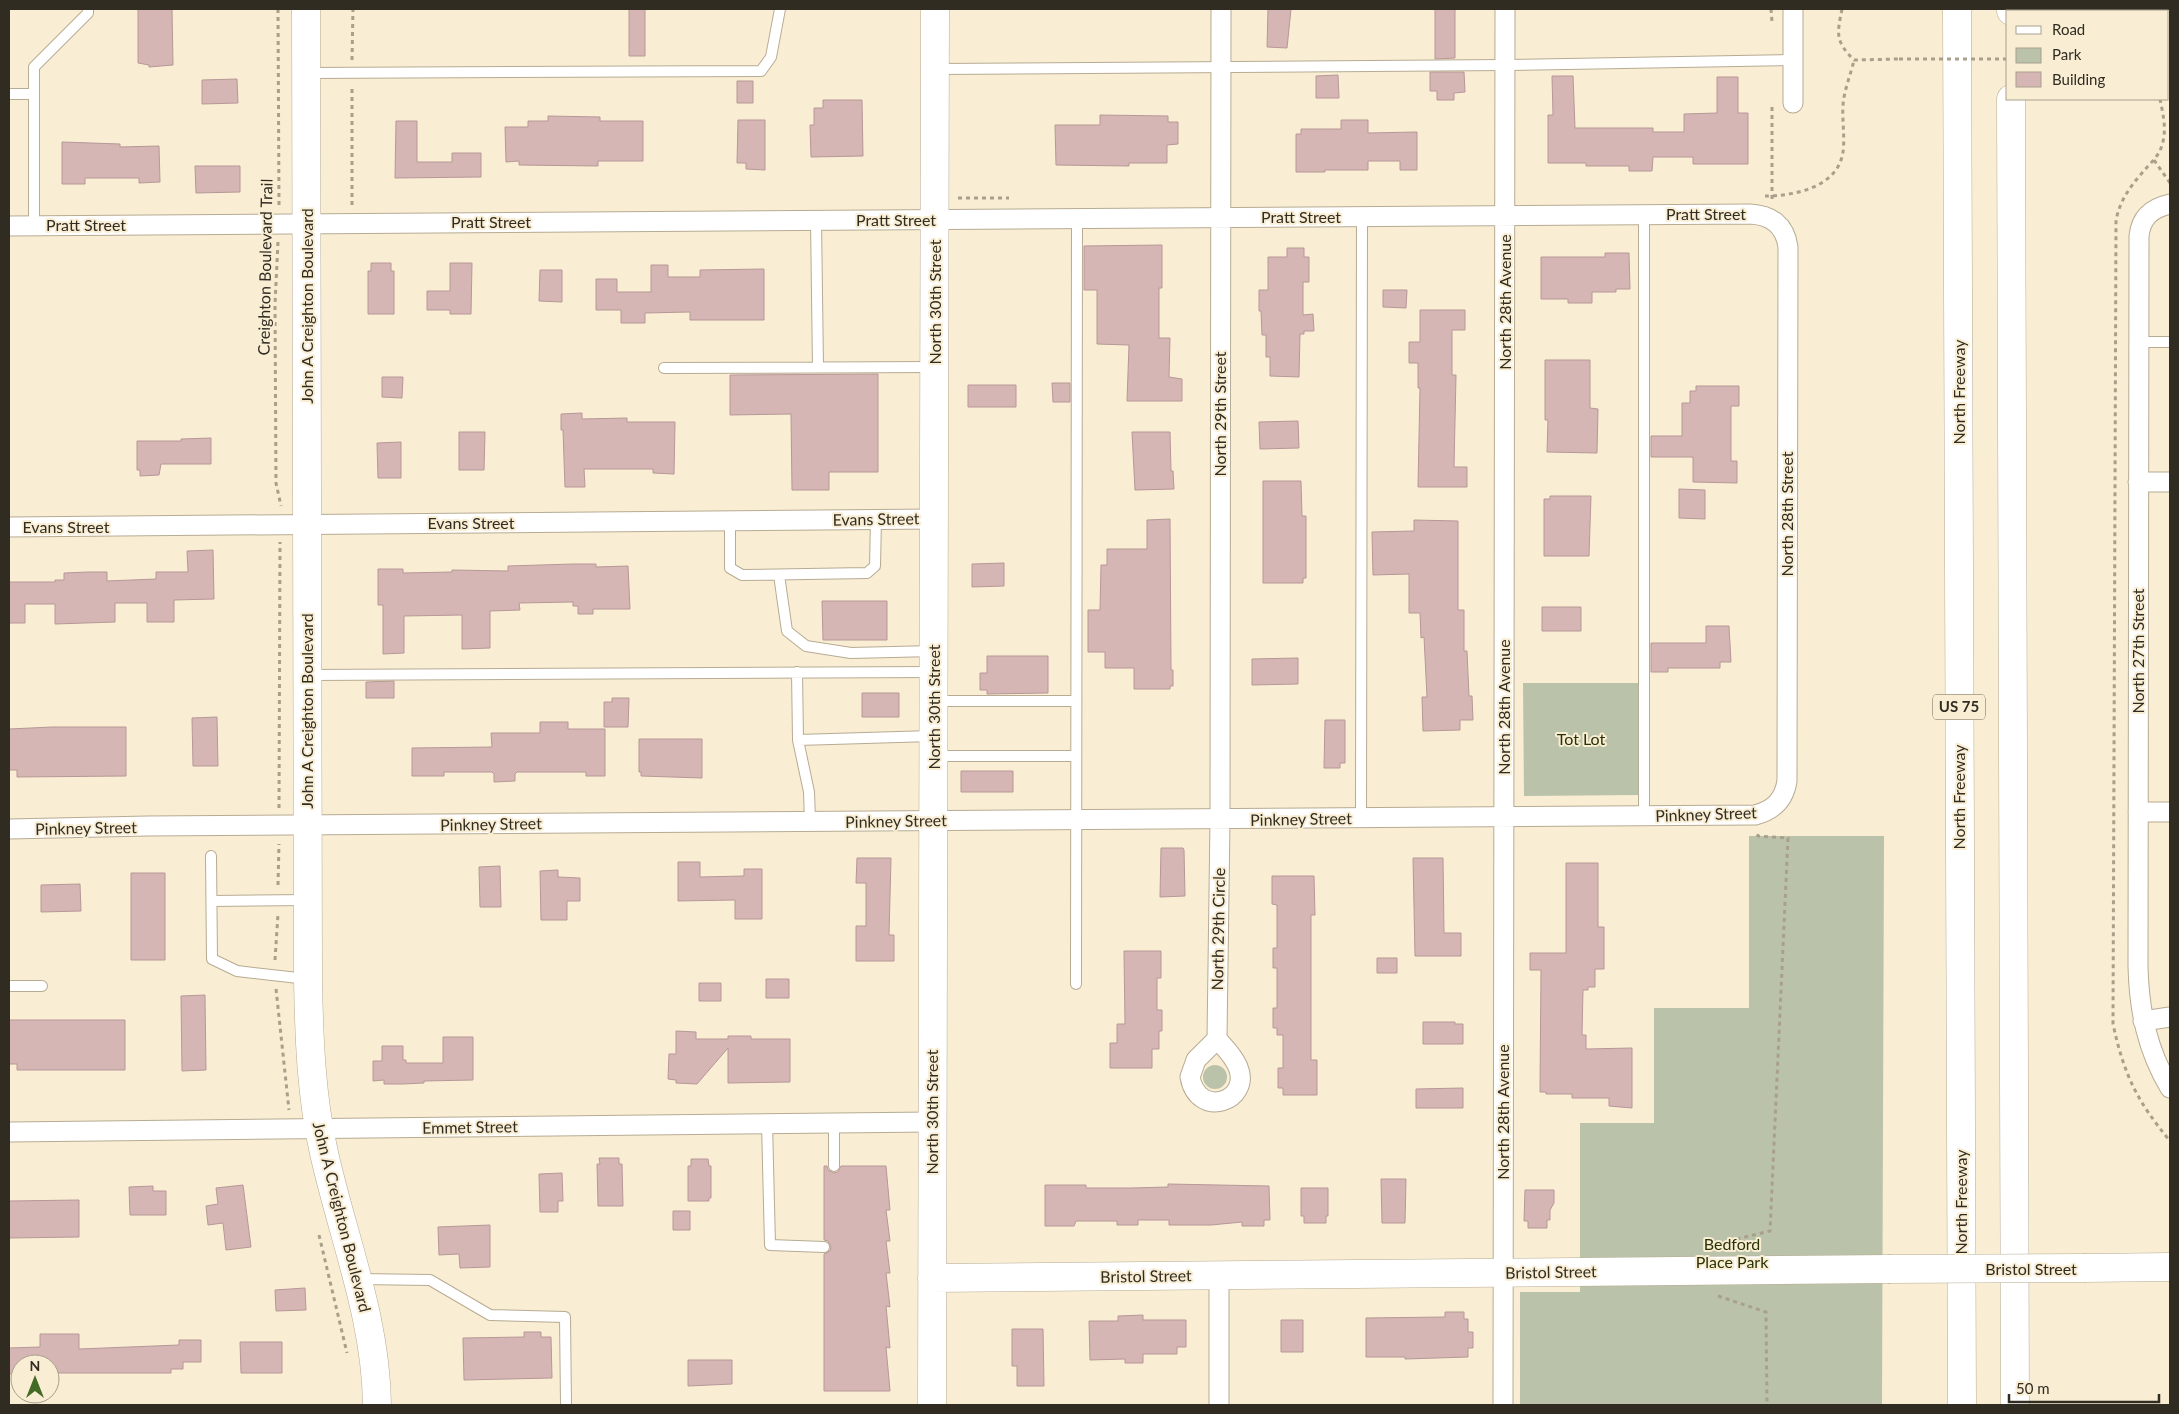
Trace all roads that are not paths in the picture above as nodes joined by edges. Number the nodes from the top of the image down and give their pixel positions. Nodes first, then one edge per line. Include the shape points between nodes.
1 (88, 9) edge
2 (306, 9) edge
3 (780, 9) edge
4 (935, 9) edge
5 (1221, 9) edge
6 (1505, 9) edge
7 (1793, 9) edge
8 (1957, 9) edge
9 (1793, 60) junction
10 (1505, 65) junction
11 (1221, 67) junction
12 (935, 69) junction
13 (306, 73) junction
14 (9, 94) edge
15 (34, 94) junction
16 (2011, 100) edge
17 (1793, 103) dead end
18 (2170, 204) edge
19 (1644, 214) junction
20 (1505, 215) junction
21 (1362, 216) junction
22 (1220, 217) junction
23 (1077, 218) junction
24 (816, 220) junction
25 (935, 220) junction
26 (307, 223) junction
27 (34, 225) junction
28 (9, 226) edge
29 (1780, 226) joint
30 (2138, 342) junction
31 (2170, 342) edge
32 (934, 367) junction
33 (664, 368) dead end
34 (818, 368) junction
35 (2138, 482) junction
36 (2170, 482) edge
37 (876, 519) junction
38 (934, 519) junction
39 (730, 521) junction
40 (294, 525) junction
41 (9, 527) edge
42 (780, 575) junction
43 (934, 661) junction
44 (797, 672) junction
45 (307, 675) junction
46 (934, 701) junction
47 (1076, 701) junction
48 (798, 740) junction
49 (933, 746) junction
50 (1076, 756) junction
51 (1779, 802) joint
52 (2138, 812) junction
53 (2170, 812) edge
54 (1644, 816) junction
55 (1504, 817) junction
56 (1361, 818) junction
57 (933, 820) junction
58 (1076, 820) junction
59 (1220, 820) junction
60 (810, 822) junction
61 (308, 826) junction
62 (9, 829) edge
63 (211, 856) dead end
64 (308, 900) junction
65 (212, 901) junction
66 (308, 979) junction
67 (1076, 984) dead end
68 (9, 986) edge
69 (42, 986) dead end
70 (2170, 1017) edge
71 (2143, 1021) junction
72 (1216, 1039) dead end
73 (2170, 1088) edge
74 (932, 1122) junction
75 (767, 1123) junction
76 (834, 1123) junction
77 (319, 1129) junction
78 (9, 1132) edge
79 (834, 1166) dead end
80 (824, 1247) dead end
81 (2170, 1267) edge
82 (1502, 1272) junction
83 (1219, 1275) junction
84 (932, 1278) junction
85 (359, 1280) junction
86 (377, 1405) edge
87 (566, 1405) edge
88 (932, 1405) edge
89 (1219, 1405) edge
90 (1502, 1405) edge
91 (1962, 1405) edge
92 (2015, 1405) edge

1 - 15 lane via 88,13 34,67
2 - 13 main road, John A Creighton Boulevard
3 - 13 lane via 771,57 761,71
4 - 12 main road, North 30th Street
5 - 11 street, North 29th Street
6 - 10 street, North 28th Avenue
7 - 9 street
8 - 91 main road, North Freeway / US 75
9 - 10 lane
9 - 17 street
10 - 11 lane
10 - 20 street, North 28th Avenue
11 - 12 lane
11 - 22 street, North 29th Street
12 - 25 main road, North 30th Street
13 - 26 main road, John A Creighton Boulevard
14 - 15 lane
15 - 27 lane
16 - 92 main road
18 - 30 street, North 27th Street via 2149,212 2139,236
19 - 20 street, Pratt Street
19 - 29 street, Pratt Street via 1758,214 1771,218
19 - 54 lane
20 - 21 street, Pratt Street
20 - 55 street, North 28th Avenue
21 - 22 street, Pratt Street
21 - 56 lane
22 - 23 street, Pratt Street
22 - 59 street, North 29th Street
23 - 25 street, Pratt Street
23 - 47 lane
24 - 25 street, Pratt Street
24 - 26 street, Pratt Street
24 - 34 lane
25 - 32 main road, North 30th Street
26 - 27 street, Pratt Street
26 - 40 main road, John A Creighton Boulevard
27 - 28 street, Pratt Street
29 - 51 street, North 28th Street via 1788,247 1787,781
30 - 31 lane
30 - 35 street, North 27th Street
32 - 34 lane
32 - 38 main road, North 30th Street
33 - 34 lane
35 - 36 street
35 - 52 street, North 27th Street
37 - 38 street, Evans Street
37 - 39 street, Evans Street
37 - 42 lane via 875,566 867,574
38 - 43 main road, North 30th Street
39 - 40 street, Evans Street
39 - 42 lane via 730,568 742,576
40 - 41 street, Evans Street
40 - 45 main road, John A Creighton Boulevard
42 - 43 lane via 787,630 806,646
43 - 44 lane
43 - 46 main road, North 30th Street
44 - 45 lane
44 - 48 lane
45 - 61 main road, John A Creighton Boulevard
46 - 47 lane
46 - 49 main road, North 30th Street
47 - 50 lane
48 - 49 lane
48 - 60 lane via 809,792
49 - 50 lane
49 - 57 main road, North 30th Street
50 - 58 lane
51 - 54 street, Pinkney Street via 1771,810 1755,815
52 - 53 street
52 - 71 street, North 27th Street via 2138,977
54 - 55 street, Pinkney Street
55 - 56 street, Pinkney Street
55 - 82 street, North 28th Avenue
56 - 59 street, Pinkney Street
57 - 58 street, Pinkney Street
57 - 60 street, Pinkney Street
57 - 74 main road, North 30th Street
58 - 59 street, Pinkney Street
58 - 67 lane
59 - 72 street, North 29th Circle
60 - 61 street, Pinkney Street
61 - 62 street, Pinkney Street
61 - 64 main road, John A Creighton Boulevard
63 - 65 lane
64 - 65 lane
64 - 66 main road, John A Creighton Boulevard
65 - 66 lane via 212,959 237,971
66 - 77 main road, John A Creighton Boulevard via 310,1052
68 - 69 lane
70 - 71 street
71 - 73 street, North 27th Street via 2153,1053
74 - 76 street, Emmet Street
74 - 84 main road, North 30th Street
75 - 76 street, Emmet Street
75 - 77 street, Emmet Street
75 - 80 lane via 770,1245
76 - 79 lane
77 - 78 street, Emmet Street
77 - 85 main road, John A Creighton Boulevard
81 - 82 main road, Bristol Street, bridge
82 - 83 main road, Bristol Street
82 - 90 street, North 28th Avenue
83 - 84 main road, Bristol Street
83 - 89 street
84 - 88 main road, North 30th Street
85 - 86 main road, John A Creighton Boulevard via 373,1346
85 - 87 lane via 430,1280 490,1314 565,1316

